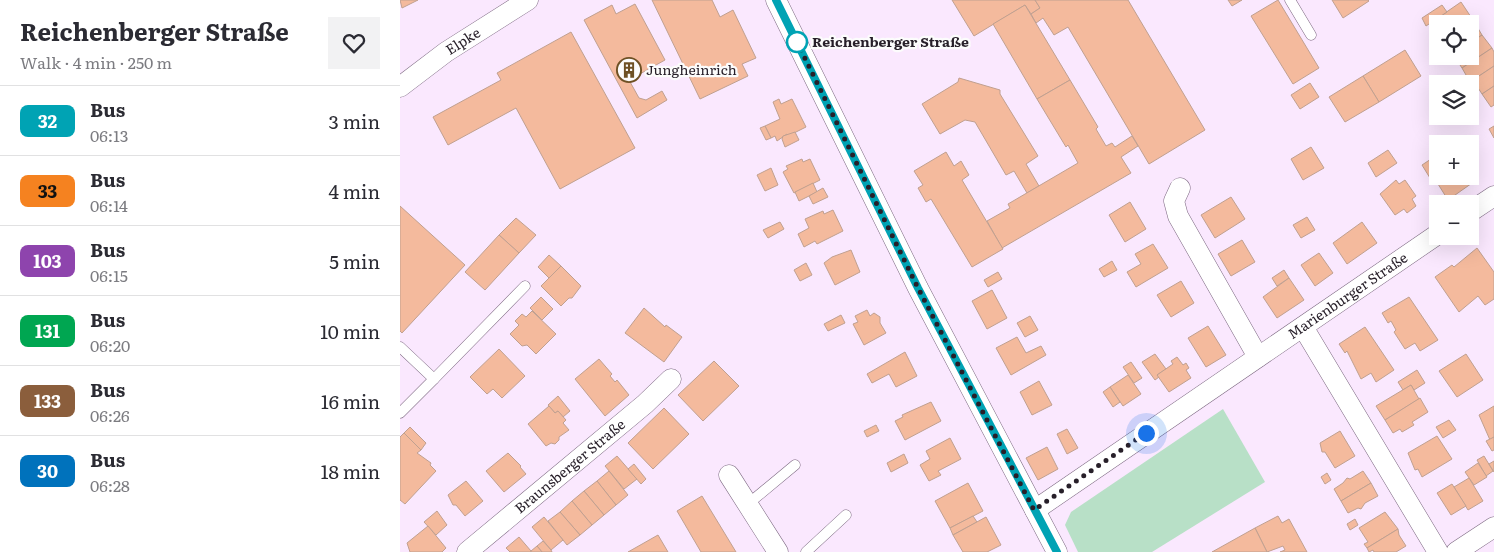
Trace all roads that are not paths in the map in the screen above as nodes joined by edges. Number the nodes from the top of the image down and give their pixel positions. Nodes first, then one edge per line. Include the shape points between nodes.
1 (528, 0) edge
2 (776, 0) edge
3 (1290, 0) edge
4 (1312, 35) dead end
5 (400, 87) edge
6 (1180, 188) dead end
7 (1494, 196) edge
8 (1479, 206) edge
9 (1429, 240) edge
10 (524, 286) dead end
11 (1303, 327) junction
12 (400, 347) edge
13 (1258, 357) junction
14 (434, 379) junction
15 (671, 379) dead end
16 (400, 413) edge
17 (795, 465) dead end
18 (729, 475) dead end
19 (748, 504) junction
20 (1034, 510) junction
21 (846, 515) dead end
22 (1494, 527) edge
23 (467, 552) edge
24 (778, 552) edge
25 (806, 552) edge
26 (1057, 552) edge
27 (1438, 552) edge
28 (1456, 552) edge

1 - 5 street, Elpke via 446,52
2 - 20 street via 918,288
3 - 4 lane
6 - 13 street via 1174,201 1178,216
7 - 8 street
9 - 11 street, Marienburger Straße
10 - 14 lane
11 - 13 street, Marienburger Straße
11 - 27 street
12 - 14 lane
13 - 20 street, Marienburger Straße
14 - 16 lane
15 - 23 street, Braunsberger Straße
17 - 19 lane
18 - 19 street
19 - 24 street
20 - 26 street
21 - 25 lane
22 - 28 street

